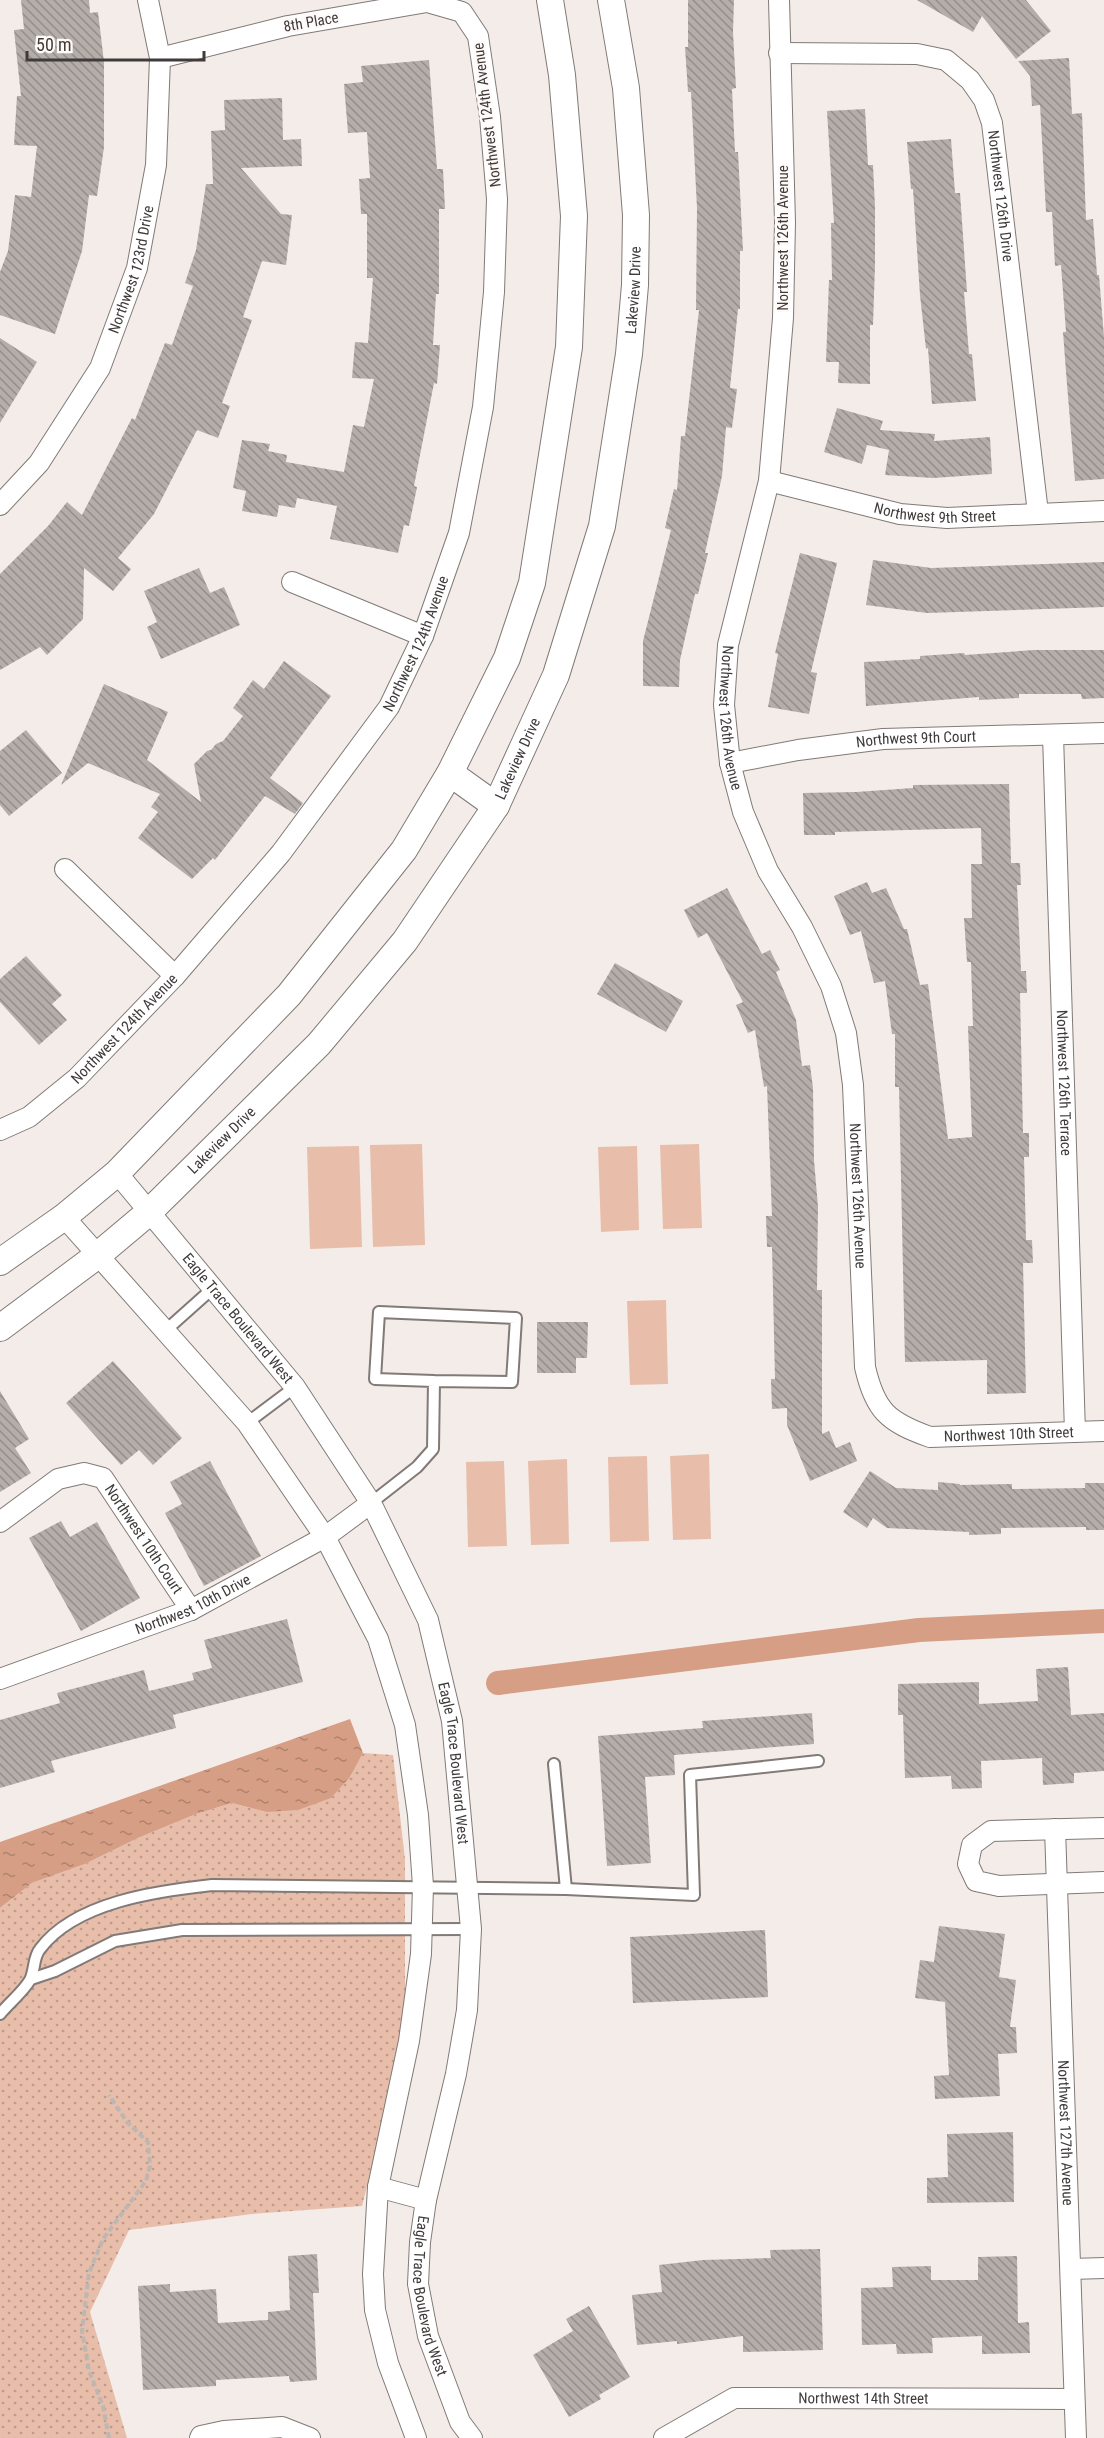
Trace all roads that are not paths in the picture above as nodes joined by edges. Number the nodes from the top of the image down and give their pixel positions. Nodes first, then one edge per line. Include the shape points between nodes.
1 (148, 0) edge
2 (550, 0) edge
3 (611, 0) edge
4 (779, 0) edge
5 (462, 12) joint
6 (779, 53) junction
7 (160, 58) junction
8 (769, 481) junction
9 (0, 505) edge
10 (1104, 511) edge
11 (1038, 513) junction
12 (292, 582) dead end
13 (423, 636) junction
14 (1104, 733) edge
15 (1053, 735) junction
16 (730, 763) junction
17 (450, 773) junction
18 (496, 806) junction
19 (65, 869) dead end
20 (175, 976) junction
21 (0, 1130) edge
22 (117, 1173) junction
23 (148, 1213) junction
24 (64, 1217) junction
25 (98, 1255) junction
26 (0, 1262) edge
27 (212, 1290) junction
28 (0, 1328) edge
29 (165, 1331) junction
30 (434, 1381) junction
31 (295, 1387) junction
32 (884, 1412) joint
33 (247, 1423) junction
34 (1104, 1431) edge
35 (1075, 1432) junction
36 (371, 1503) junction
37 (0, 1522) edge
38 (325, 1537) junction
39 (191, 1610) junction
40 (0, 1679) edge
41 (818, 1761) dead end
42 (554, 1764) dead end
43 (1104, 1828) edge
44 (1055, 1829) junction
45 (1104, 1882) edge
46 (1057, 1884) junction
47 (423, 1886) junction
48 (469, 1887) junction
49 (566, 1889) junction
50 (422, 1928) junction
51 (471, 1929) junction
52 (31, 1979) junction
53 (0, 2014) edge
54 (378, 2187) junction
55 (426, 2200) junction
56 (1104, 2268) edge
57 (1071, 2270) junction
58 (1073, 2399) junction
59 (200, 2438) edge
60 (309, 2438) edge
61 (416, 2438) edge
62 (472, 2438) edge
63 (664, 2438) edge
64 (1076, 2438) edge

1 - 7 street, Northwest 123rd Drive
2 - 17 street via 562,75 574,216 569,347 532,583 507,658
3 - 18 street, Lakeview Drive via 626,88 636,215 629,354 602,526 556,675
4 - 6 street, Northwest 126th Avenue
5 - 7 street, 8th Place via 427,2 288,26
5 - 13 street, Northwest 124th Avenue via 478,36 490,117 497,200 494,292 483,407 459,533
6 - 8 street, Northwest 126th Avenue via 785,244
6 - 11 street, Northwest 126th Drive via 917,54 946,60 984,100 992,123
7 - 9 street, Northwest 123rd Drive via 156,165 137,268 100,368 39,463
8 - 11 street, Northwest 9th Street via 900,514 947,518
8 - 16 street, Northwest 126th Avenue via 728,645 724,705
10 - 11 street, Northwest 9th Street
12 - 13 street
13 - 20 street, Northwest 124th Avenue via 389,707 281,854
14 - 15 street, Northwest 9th Court
15 - 16 street, Northwest 9th Court via 883,739
15 - 35 street, Northwest 126th Terrace
16 - 32 street, Northwest 126th Avenue via 743,812 768,871 831,986 846,1033 853,1085 865,1367 871,1394
17 - 18 street
17 - 22 street via 404,850 289,995
18 - 23 street, Lakeview Drive via 405,941 360,997 319,1044
19 - 20 street
20 - 21 street, Northwest 124th Avenue via 77,1078 28,1117
22 - 23 street, Eagle Trace Boulevard West
22 - 24 street
23 - 25 street, Lakeview Drive
23 - 27 street, Eagle Trace Boulevard West
24 - 25 street
24 - 26 street
25 - 28 street, Lakeview Drive
25 - 29 street
27 - 29 lane
27 - 31 street, Eagle Trace Boulevard West
29 - 33 street
30 - 30 lane via 375,1379 379,1312 516,1318 512,1382
30 - 36 lane via 433,1449 417,1467
31 - 33 lane
31 - 36 street, Eagle Trace Boulevard West
32 - 35 street, Northwest 10th Street via 905,1428 930,1437
33 - 38 street
34 - 35 street, Northwest 10th Street
36 - 38 street, Northwest 10th Drive
36 - 48 street, Eagle Trace Boulevard West via 428,1620 452,1721
37 - 39 street, Northwest 10th Court via 58,1479 84,1473 103,1478
38 - 39 street, Northwest 10th Drive
38 - 47 street via 378,1639 405,1725
39 - 40 street, Northwest 10th Drive
41 - 49 lane via 690,1775 694,1895
42 - 49 lane
43 - 44 street
44 - 46 street, Northwest 127th Avenue
44 - 46 street via 991,1831 972,1845 968,1864 976,1881 999,1886
45 - 46 street
46 - 57 street, Northwest 127th Avenue
47 - 48 lane
47 - 50 street
47 - 52 lane via 212,1885 133,1897 96,1909 60,1929 38,1951
48 - 49 lane
48 - 51 street, Eagle Trace Boulevard West
50 - 51 lane
50 - 52 lane via 182,1929 115,1941
50 - 54 street via 409,2041
51 - 55 street, Eagle Trace Boulevard West via 467,2010
52 - 53 lane
54 - 55 street
54 - 61 street via 375,2310 388,2363
55 - 62 street, Eagle Trace Boulevard West via 418,2284 426,2326 460,2422
56 - 57 street
57 - 58 street, Northwest 127th Avenue
58 - 63 street, Northwest 14th Street via 734,2398
58 - 64 street, Northwest 127th Avenue
59 - 60 street via 224,2431 282,2427

